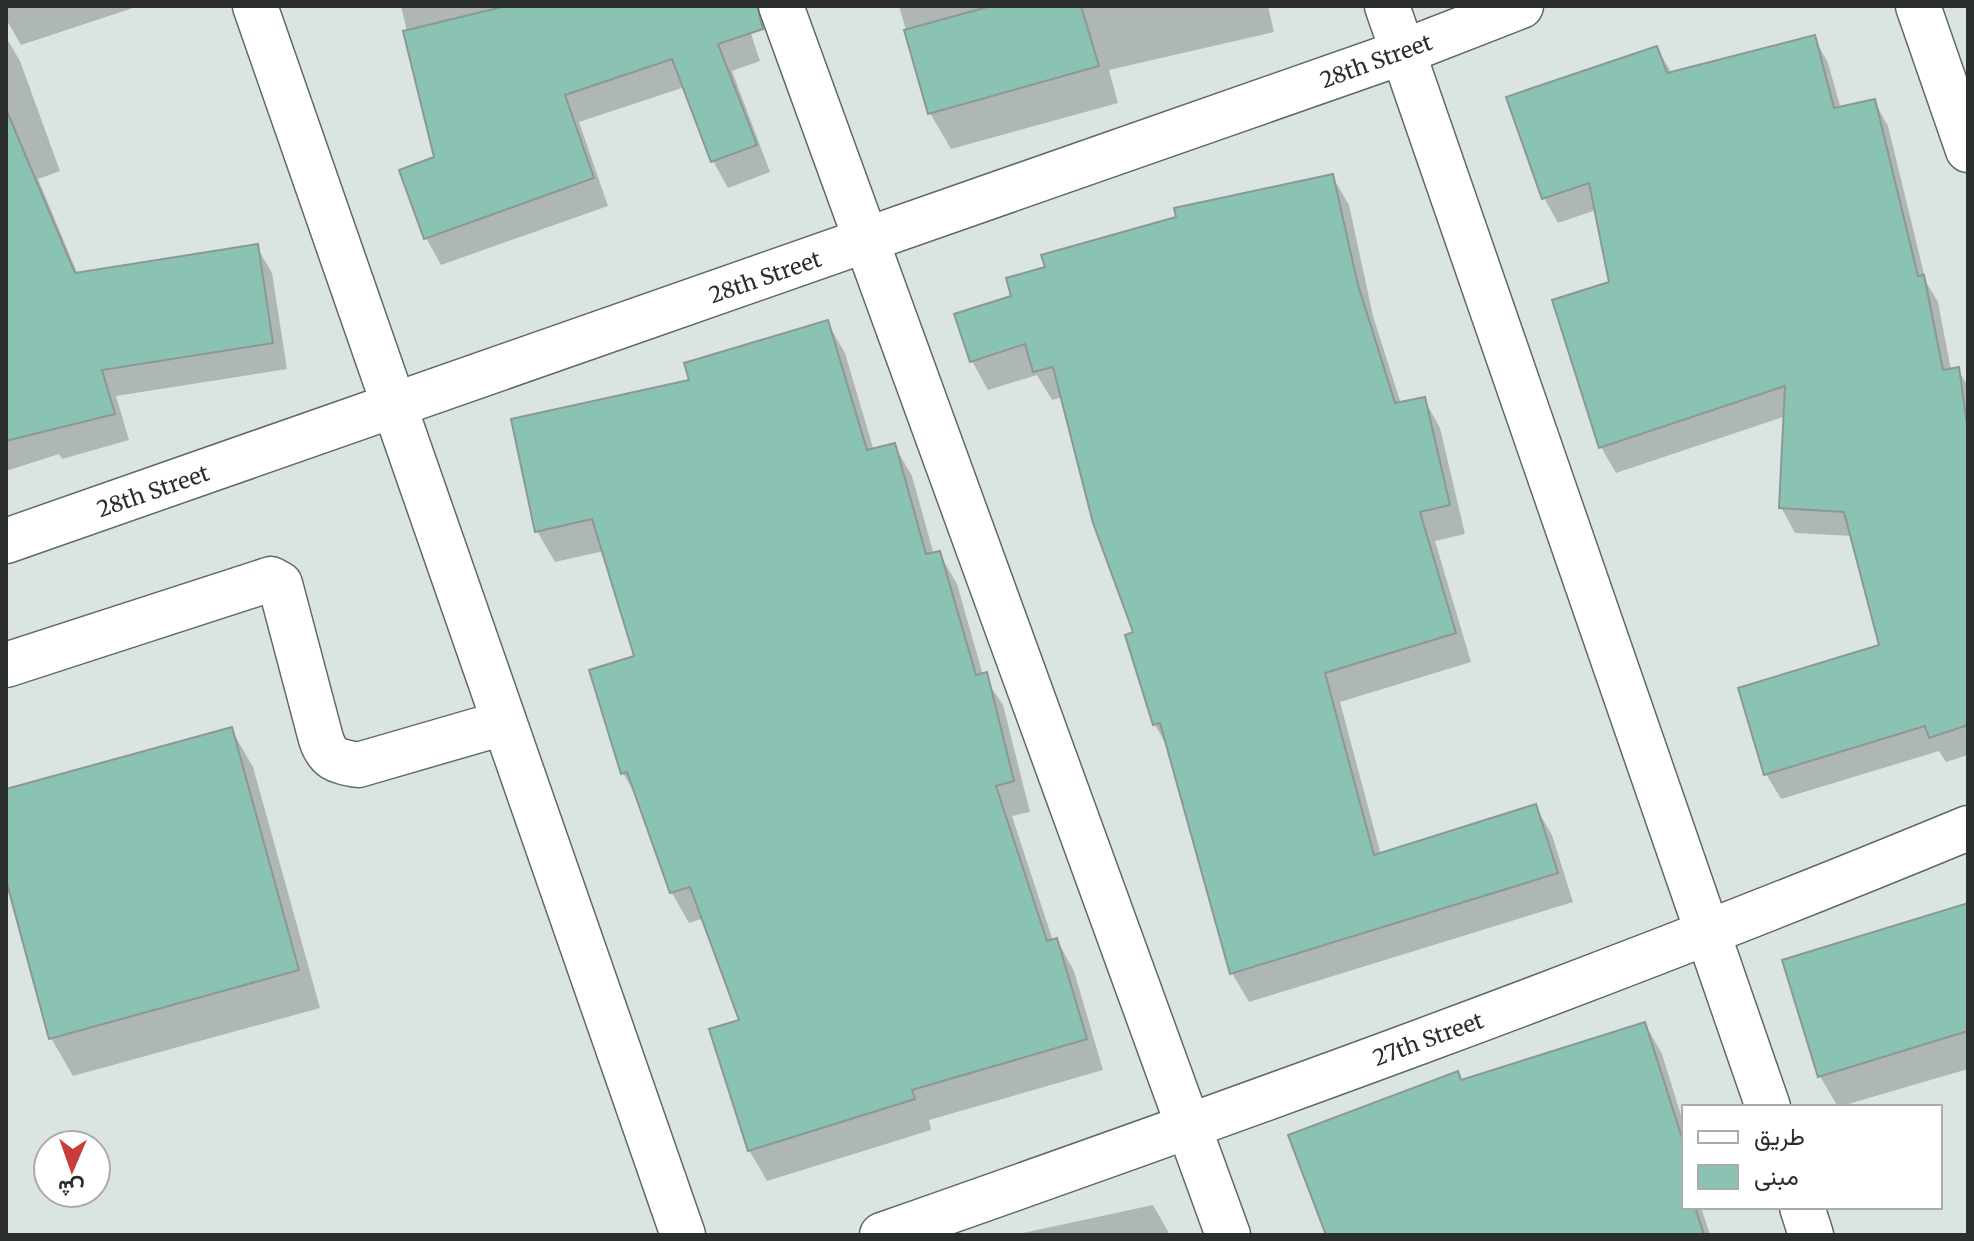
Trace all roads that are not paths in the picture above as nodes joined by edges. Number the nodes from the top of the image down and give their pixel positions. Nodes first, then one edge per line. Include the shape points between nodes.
1 (255, 6) edge
2 (781, 6) edge
3 (1387, 6) edge
4 (1521, 6) edge
5 (1918, 6) edge
6 (1403, 52) junction
7 (1968, 150) edge
8 (866, 241) junction
9 (394, 408) junction
10 (6, 541) edge
11 (6, 665) edge
12 (503, 723) junction
13 (1968, 828) edge
14 (1709, 935) junction
15 (1767, 1105) edge
16 (1189, 1127) junction
17 (1803, 1209) edge
18 (683, 1235) edge
19 (882, 1235) edge
20 (1228, 1235) edge
21 (1811, 1235) edge

1 - 9 street
2 - 8 street
3 - 6 street
4 - 6 street, 28th Street
5 - 7 street
6 - 8 street, 28th Street
6 - 14 street
8 - 9 street, 28th Street
8 - 16 street
9 - 10 street, 28th Street
9 - 12 street
11 - 12 street via 271,579 280,584 326,754 336,761 358,765
12 - 18 street
13 - 14 street, 27th Street
14 - 15 street
14 - 16 street, 27th Street
16 - 19 street, 27th Street
16 - 20 street
17 - 21 street

